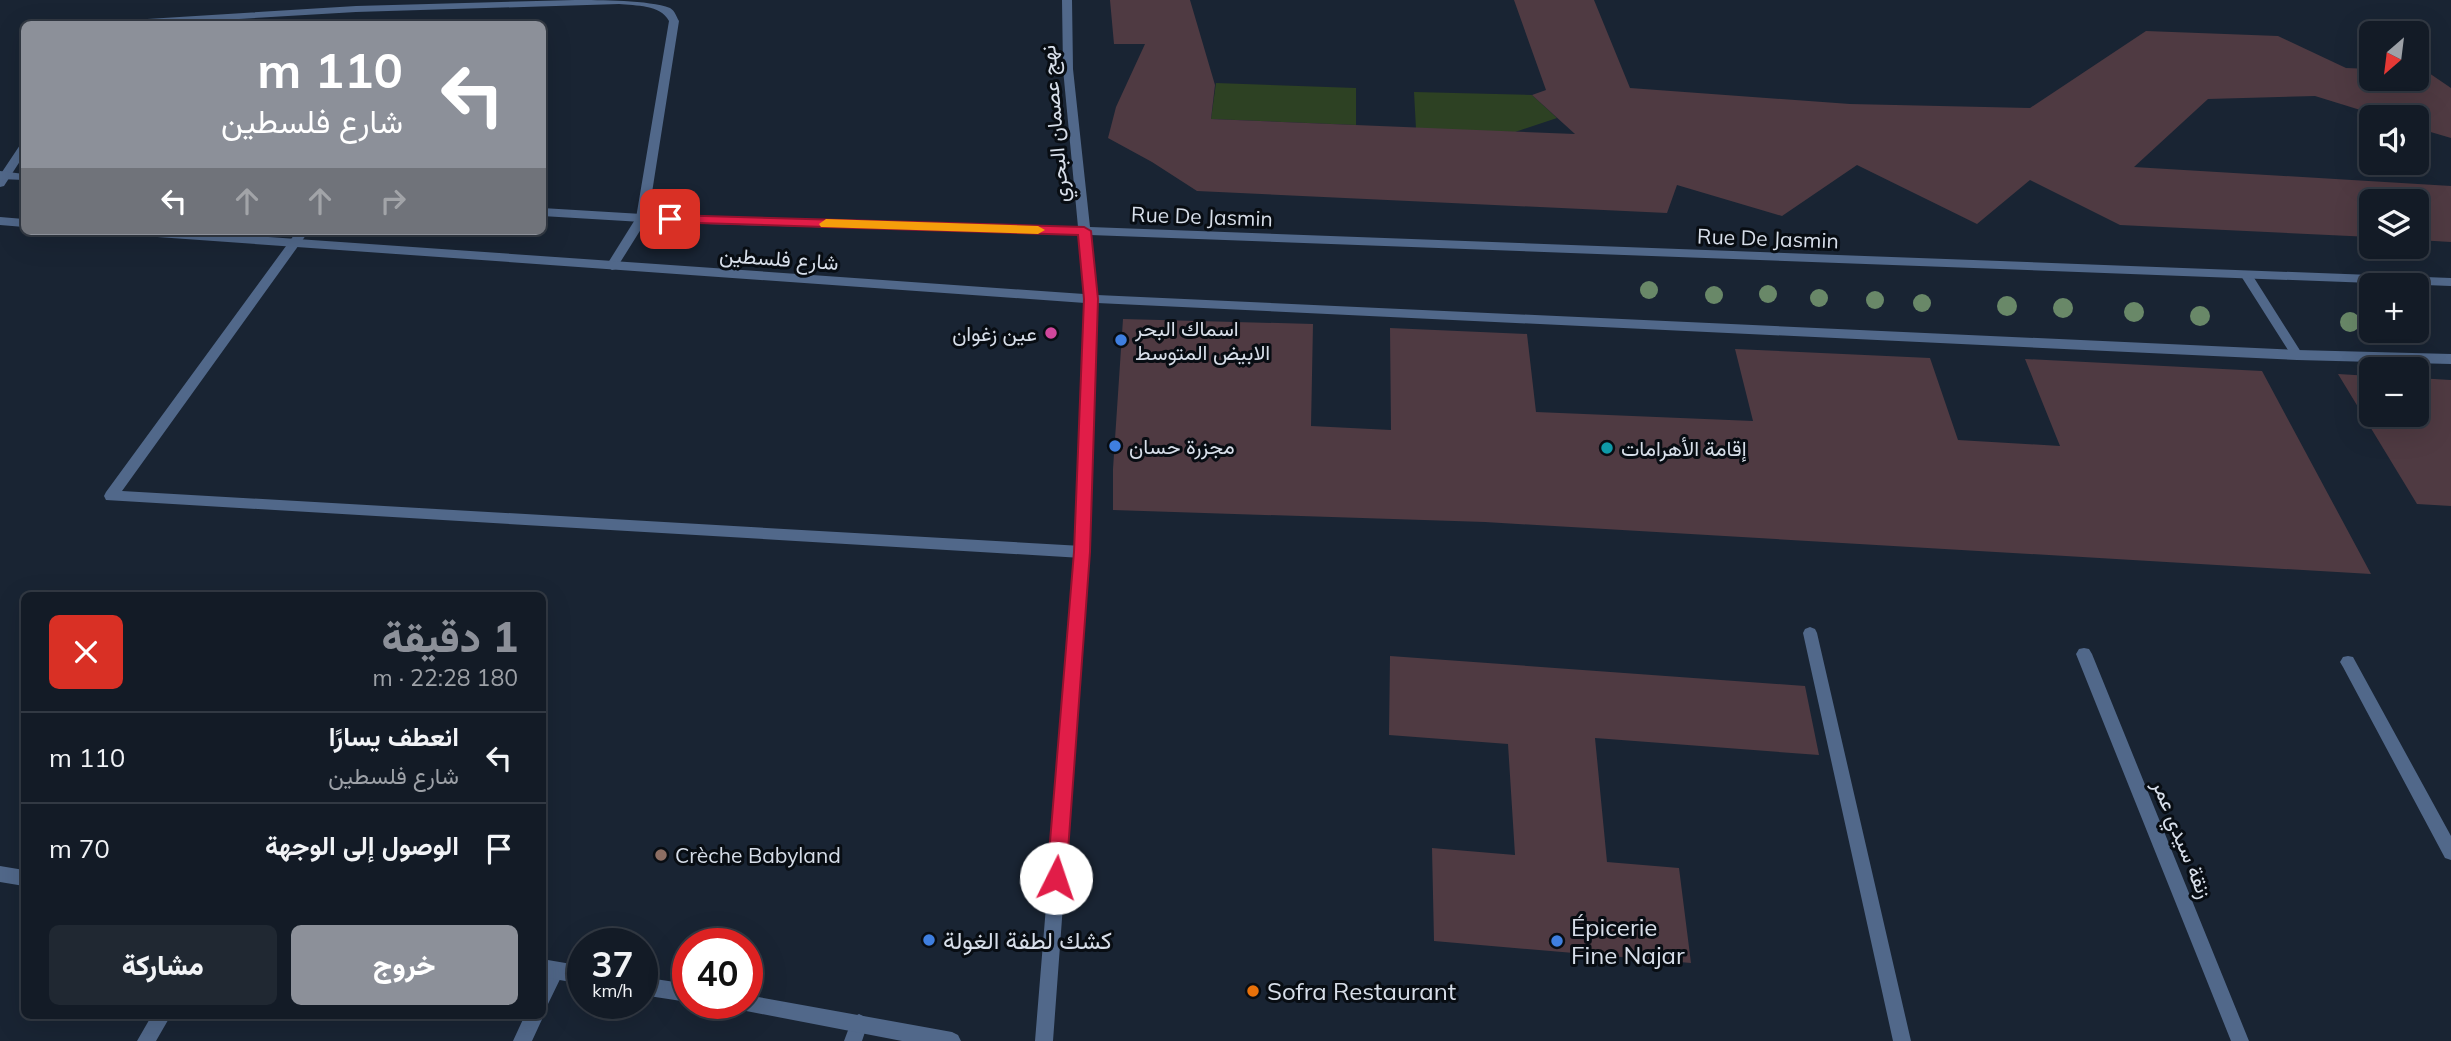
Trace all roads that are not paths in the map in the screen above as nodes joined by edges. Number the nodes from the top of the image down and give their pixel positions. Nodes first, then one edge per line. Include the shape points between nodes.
1 (620, 0) edge
2 (1067, 0) edge
3 (508, 3) edge
4 (163, 21) edge
5 (21, 151) edge
6 (21, 177) edge
7 (3, 178) edge
8 (546, 212) edge
9 (642, 218) junction
10 (0, 220) edge
11 (21, 222) edge
12 (1084, 231) junction
13 (180, 235) edge
14 (300, 235) edge
15 (294, 244) junction
16 (612, 266) junction
17 (2247, 276) junction
18 (2451, 282) edge
19 (1091, 299) junction
20 (2297, 355) junction
21 (2451, 359) edge
22 (1082, 552) junction
23 (1810, 633) dead end
24 (2084, 654) dead end
25 (2348, 662) dead end
26 (2451, 852) edge
27 (0, 874) edge
28 (21, 878) edge
29 (549, 969) edge
30 (567, 972) edge
31 (763, 1007) edge
32 (160, 1019) edge
33 (533, 1019) edge
34 (859, 1023) junction
35 (912, 1037) edge
36 (146, 1041) edge
37 (522, 1041) edge
38 (853, 1041) edge
39 (952, 1041) edge
40 (1044, 1041) edge
41 (1902, 1041) edge
42 (2240, 1041) edge

1 - 3 street
1 - 9 street via 659,6 669,11 674,21
2 - 12 street, نهج عصمان البحري via 1068,69
3 - 4 street
5 - 7 street
6 - 7 street
8 - 9 street, شارع فلسطين
9 - 12 street, شارع فلسطين
9 - 16 street
10 - 11 street
12 - 17 street, Rue De Jasmin
12 - 19 street, نهج عصمان البحري
13 - 15 street, شارع فلسطين
14 - 15 street
15 - 16 street, شارع فلسطين
15 - 22 street via 111,496
16 - 19 street, شارع فلسطين
17 - 18 street, Rue De Jasmin
17 - 20 street
19 - 20 street
19 - 22 street, نهج عصمان البحري
20 - 21 street
22 - 40 street, نهج عصمان البحري
23 - 41 street
24 - 42 street, زنقة سيدي عمر
25 - 26 street
27 - 28 street
29 - 30 street
31 - 34 street
32 - 36 street
33 - 37 street
34 - 35 street
34 - 38 street
35 - 39 street

